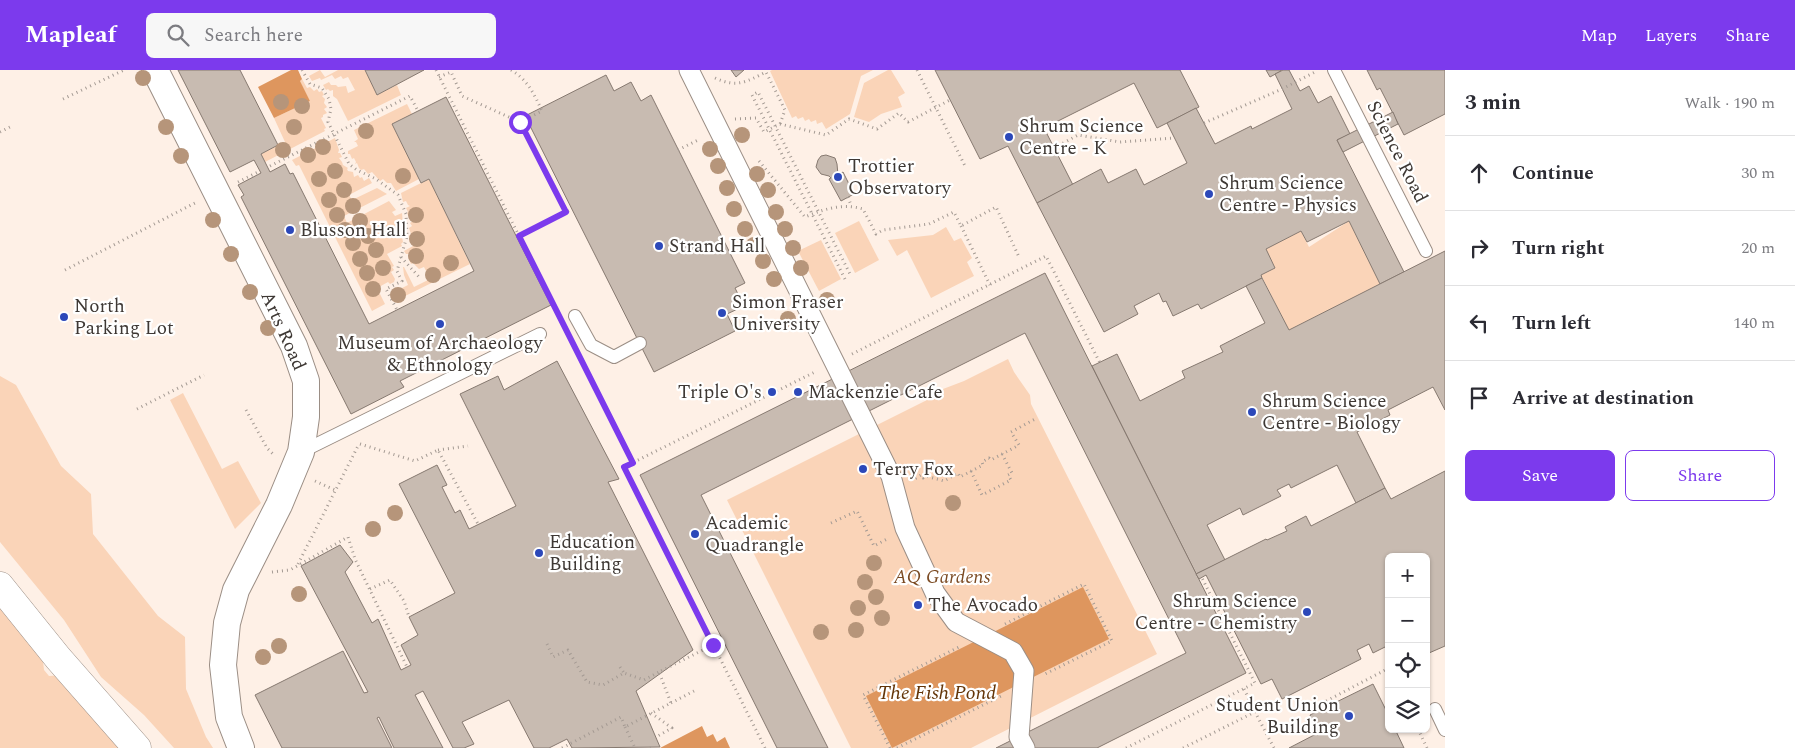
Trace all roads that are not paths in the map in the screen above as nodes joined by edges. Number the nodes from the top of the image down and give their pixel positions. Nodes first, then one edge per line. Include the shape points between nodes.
1 (155, 70) edge
2 (689, 70) edge
3 (1334, 70) edge
4 (1426, 251) dead end
5 (575, 316) dead end
6 (540, 334) dead end
7 (640, 343) dead end
8 (289, 455) junction
9 (0, 586) edge
10 (1435, 710) dead end
11 (1445, 730) edge
12 (137, 748) edge
13 (241, 748) edge
14 (1025, 748) edge

1 - 8 street, Arts Road via 294,346 306,382 306,417
2 - 14 street via 891,476 908,534 935,593 956,622 1013,652 1024,670 1019,737
3 - 4 lane, Science Road
5 - 7 lane via 591,345 614,357
6 - 8 lane
8 - 13 street, Arts Road via 279,505 236,590 227,623 223,665 229,717
9 - 12 street
10 - 11 lane

